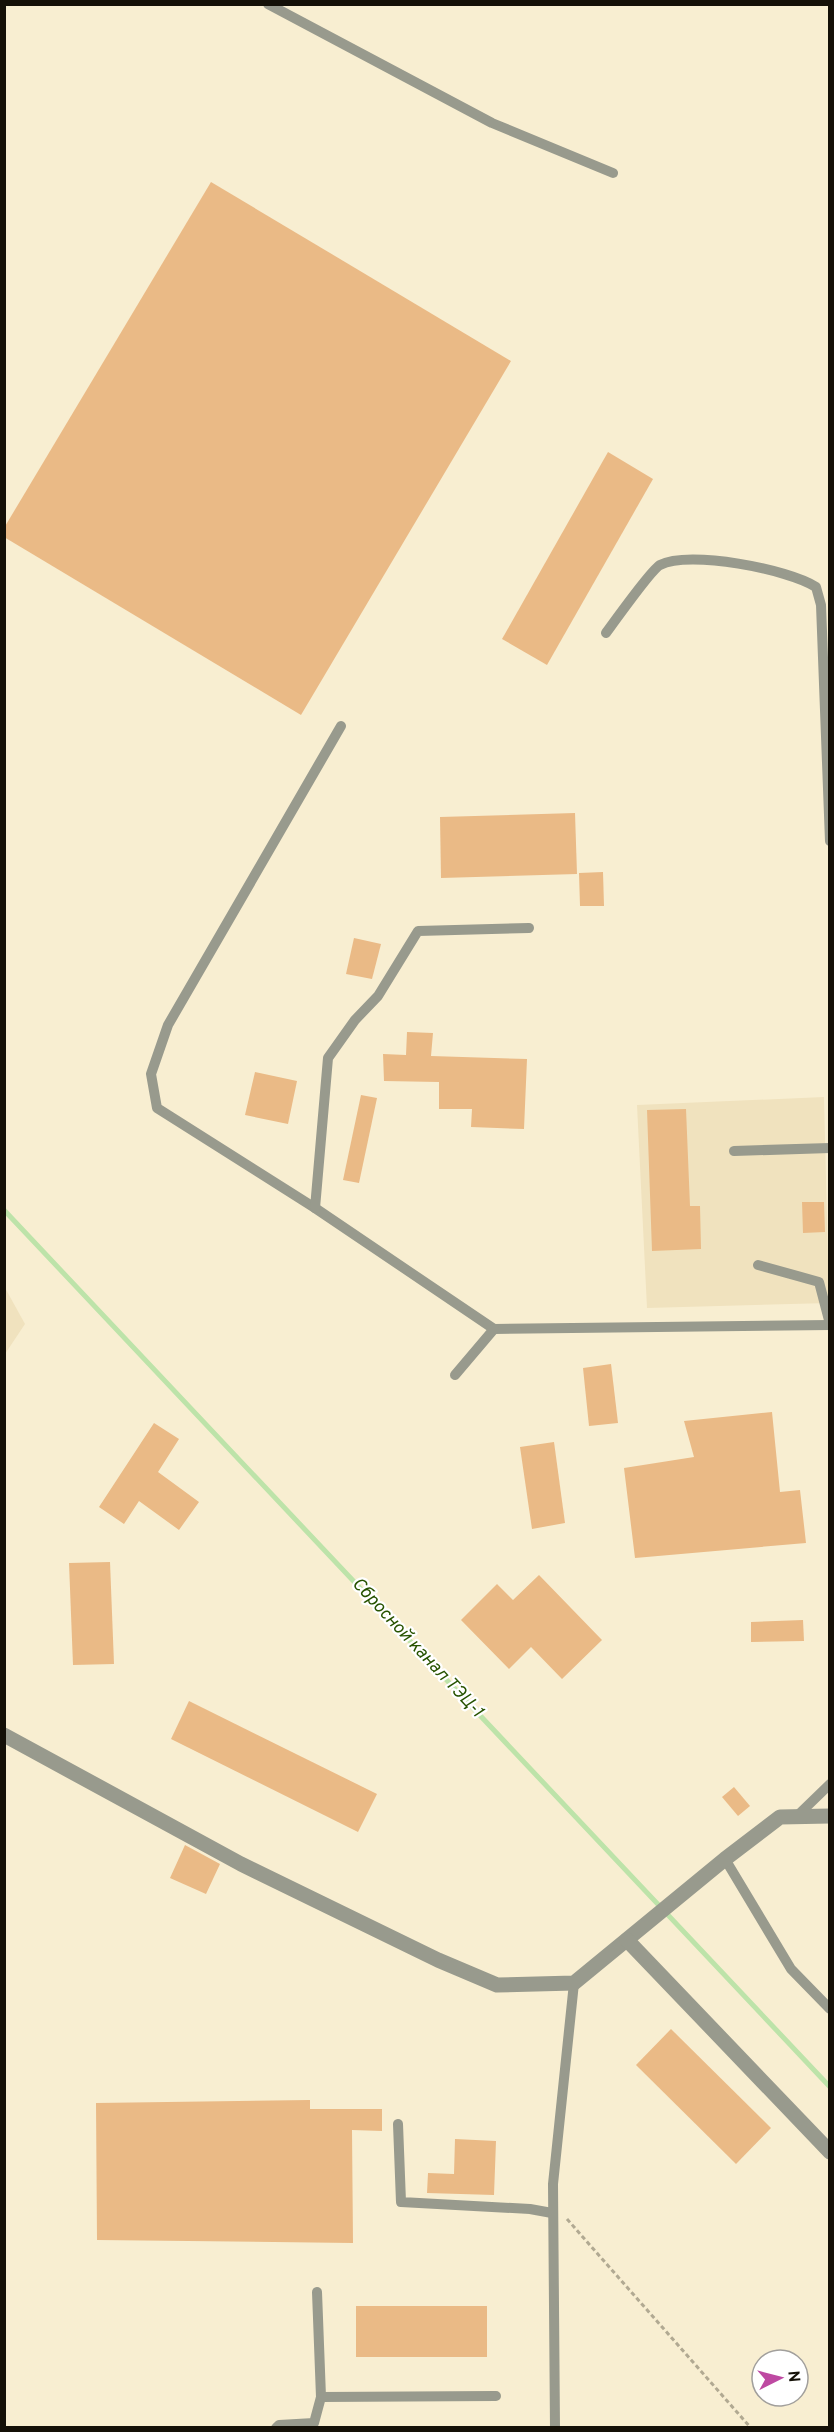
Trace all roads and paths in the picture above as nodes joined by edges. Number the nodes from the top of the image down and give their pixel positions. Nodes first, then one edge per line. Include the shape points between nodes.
1 (268, 4) edge
2 (613, 173) dead end
3 (606, 633) dead end
4 (341, 726) dead end
5 (830, 841) edge
6 (529, 928) dead end
7 (830, 1148) edge
8 (734, 1151) dead end
9 (315, 1208) junction
10 (758, 1265) dead end
11 (830, 1324) edge
12 (494, 1329) junction
13 (455, 1375) dead end
14 (4, 1735) edge
15 (830, 1784) edge
16 (797, 1816) junction
17 (830, 1816) edge
18 (725, 1859) junction
19 (627, 1940) junction
20 (574, 1983) junction
21 (830, 2009) edge
22 (398, 2124) dead end
23 (830, 2152) edge
24 (552, 2207) junction
25 (317, 2292) dead end
26 (495, 2396) dead end
27 (321, 2397) junction
28 (276, 2427) edge
29 (555, 2427) edge
30 (751, 2427) edge

1 - 2 lane via 492,123
3 - 5 lane via 659,566 688,559 754,567 803,579 816,587 821,605
4 - 9 lane via 168,1025 151,1074 158,1108
6 - 9 lane via 417,931 378,996 328,1058
7 - 8 lane
9 - 12 lane
10 - 11 lane via 819,1282
11 - 12 lane
12 - 13 lane
14 - 20 street via 241,1864 438,1960 497,1985
15 - 16 lane
16 - 17 street
16 - 18 street via 780,1817
18 - 19 street
18 - 21 lane via 791,1969
19 - 20 street
19 - 23 street
20 - 24 lane
22 - 24 lane via 401,2202
24 - 29 lane
24 - 30 path
25 - 27 lane
26 - 27 lane
27 - 28 lane via 314,2423

